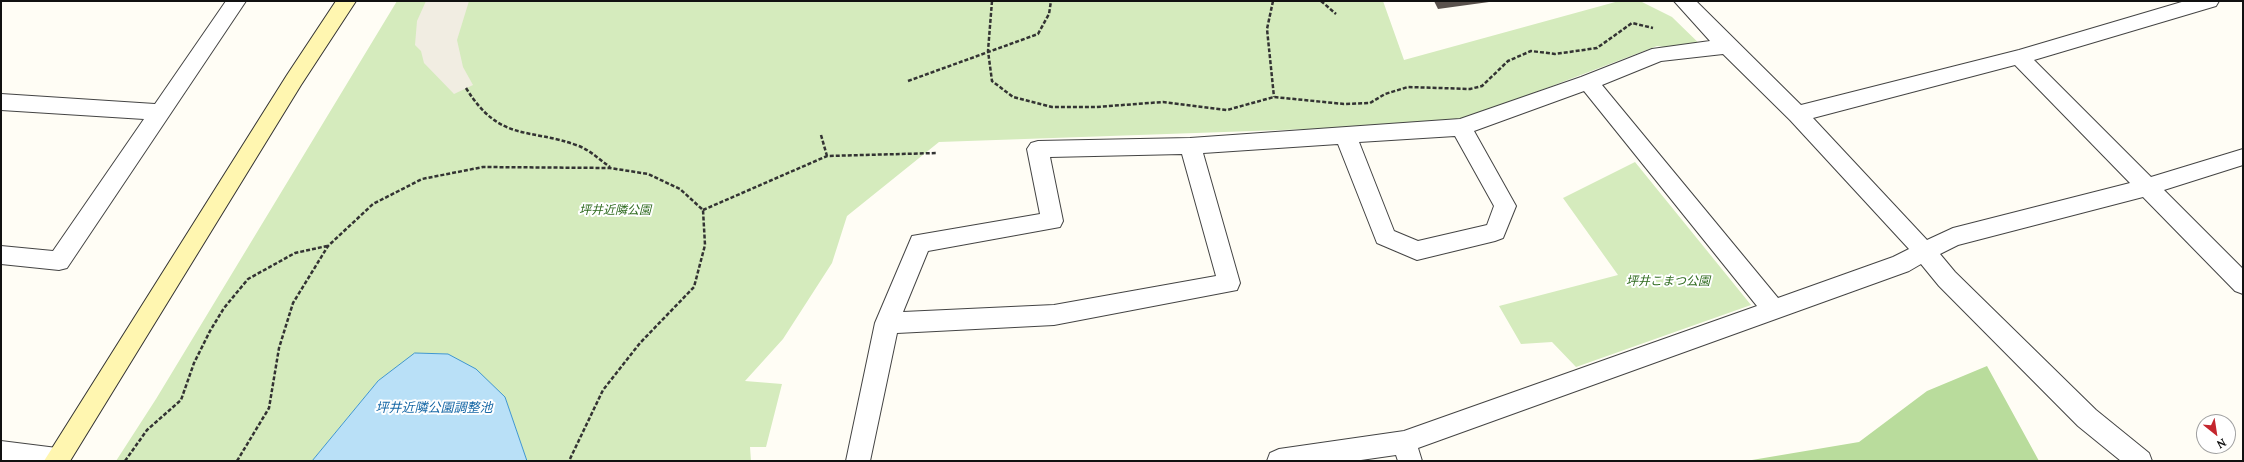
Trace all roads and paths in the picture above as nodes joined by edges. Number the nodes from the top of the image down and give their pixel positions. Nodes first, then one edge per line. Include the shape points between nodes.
1 (236, 1) edge
2 (346, 1) edge
3 (992, 1) edge
4 (1051, 1) edge
5 (1273, 1) edge
6 (1321, 1) edge
7 (1684, 1) edge
8 (2209, 1) edge
9 (1336, 14) dead end
10 (1655, 28) dead end
11 (1727, 46) junction
12 (988, 52) junction
13 (2019, 57) junction
14 (908, 81) dead end
15 (1588, 82) junction
16 (466, 88) dead end
17 (1274, 98) junction
18 (1, 102) edge
19 (160, 112) junction
20 (1797, 114) junction
21 (1461, 127) junction
22 (1345, 134) junction
23 (821, 135) dead end
24 (1190, 146) junction
25 (937, 153) dead end
26 (827, 156) junction
27 (2243, 157) edge
28 (610, 168) junction
29 (2147, 187) junction
30 (703, 210) junction
31 (328, 246) junction
32 (1924, 252) junction
33 (1, 255) edge
34 (2243, 284) edge
35 (1774, 309) junction
36 (887, 323) junction
37 (1407, 451) edge
38 (1, 452) edge
39 (57, 460) edge
40 (125, 461) edge
41 (237, 461) edge
42 (569, 461) edge
43 (858, 461) edge
44 (1279, 461) edge
45 (2140, 461) edge

1 - 19 street
2 - 39 street via 290,86
3 - 12 path
4 - 12 path via 1049,14 1038,34
5 - 17 path via 1267,29
6 - 9 path
7 - 11 street
8 - 13 street
10 - 17 path via 1632,23 1597,48 1555,54 1530,51 1508,61 1482,86 1408,88 1385,94 1370,103 1344,104
11 - 15 street via 1659,54
11 - 20 street
12 - 14 path
12 - 17 path via 992,81 1014,96 1052,107 1163,102 1227,110
13 - 20 street
13 - 29 street
15 - 21 street
15 - 35 street
16 - 28 path via 473,103 492,122 521,133 580,147
18 - 19 street
19 - 33 street via 59,261
20 - 32 street
21 - 22 street
21 - 22 street via 1505,206 1495,232 1417,251 1385,237
22 - 24 street
23 - 26 path
24 - 36 street via 1038,148 1052,221 920,243
24 - 36 street via 1229,283 1054,316
25 - 26 path
26 - 30 path
27 - 29 street
28 - 30 path via 648,174 680,189
28 - 31 path via 483,167 422,179 374,204
29 - 32 street via 1953,237
29 - 34 street
30 - 42 path via 705,244 694,287 640,343 603,390
31 - 40 path via 295,253 248,279 224,308 210,331 194,363 181,400 147,430
31 - 41 path via 293,303 279,348 269,408
32 - 35 street via 1901,264
32 - 45 street via 1947,279 2087,418
35 - 37 street
36 - 43 street
37 - 44 street
38 - 39 street

